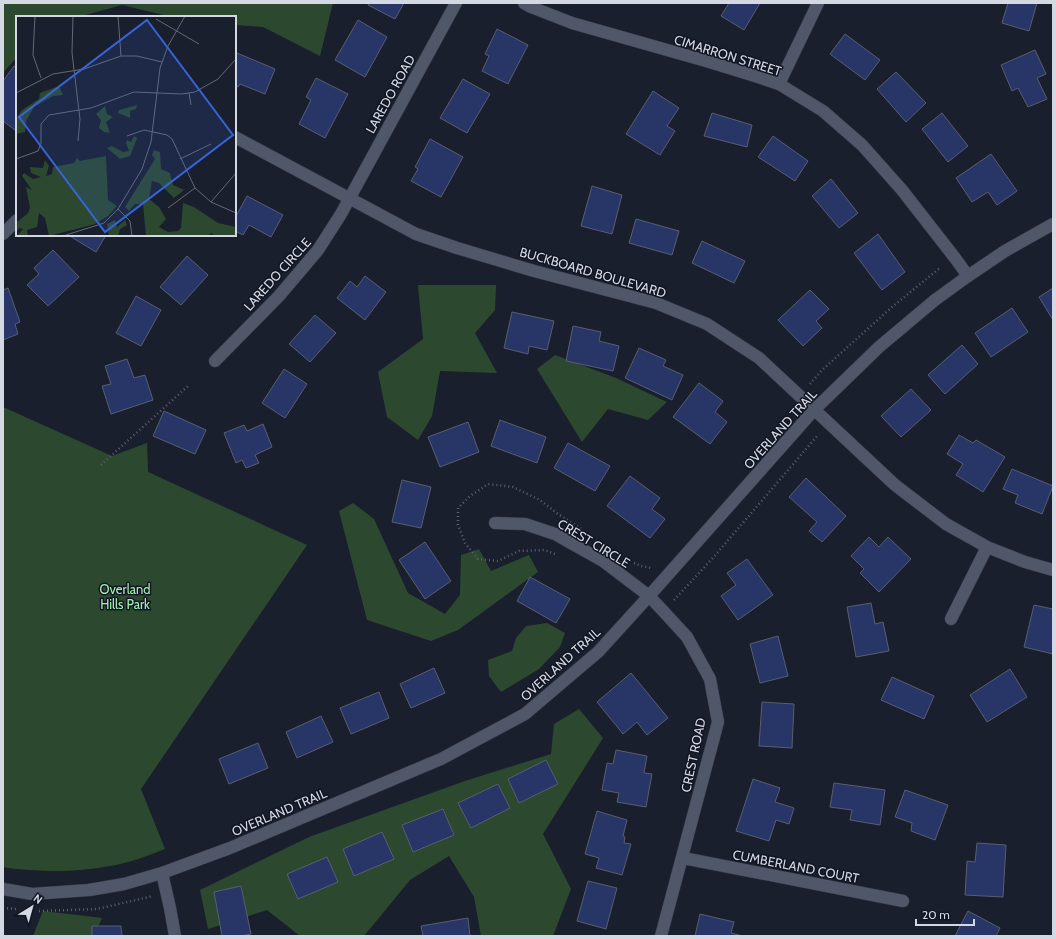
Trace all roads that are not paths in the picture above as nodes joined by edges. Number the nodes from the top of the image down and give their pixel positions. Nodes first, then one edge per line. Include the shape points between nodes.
1 (456, 3) edge
2 (524, 3) edge
3 (818, 3) edge
4 (779, 84) junction
5 (236, 138) edge
6 (350, 198) junction
7 (16, 221) edge
8 (1053, 224) edge
9 (3, 234) edge
10 (968, 276) junction
11 (215, 361) dead end
12 (814, 410) junction
13 (495, 523) dead end
14 (987, 547) junction
15 (1053, 570) edge
16 (649, 596) junction
17 (952, 619) dead end
18 (683, 858) junction
19 (162, 873) junction
20 (3, 889) edge
21 (903, 901) dead end
22 (175, 936) edge
23 (661, 936) edge

1 - 6 street, LAREDO ROAD
2 - 4 street, CIMARRON STREET via 572,23
3 - 4 street
4 - 10 street, CIMARRON STREET via 823,111 862,145 902,190
5 - 6 street, BUCKBOARD BOULEVARD
6 - 11 street, LAREDO CIRCLE via 318,250 279,296
6 - 12 street, BUCKBOARD BOULEVARD via 416,234 534,271 656,303 707,324 759,358
7 - 9 street
8 - 10 street, OVERLAND TRAIL via 1005,251
10 - 12 street, OVERLAND TRAIL via 879,347
12 - 14 street, BUCKBOARD BOULEVARD via 895,485 946,524
12 - 16 street, OVERLAND TRAIL
13 - 16 street, CREST CIRCLE via 525,524 555,534 603,562
14 - 15 street, BUCKBOARD BOULEVARD
14 - 17 street
16 - 18 street, CREST ROAD via 687,637 710,679 718,722
16 - 19 street, OVERLAND TRAIL via 598,652 525,714 441,759 230,848
18 - 21 street, CUMBERLAND COURT
18 - 23 street, CREST ROAD
19 - 20 street, OVERLAND TRAIL via 124,884 89,890 32,894
19 - 22 street

